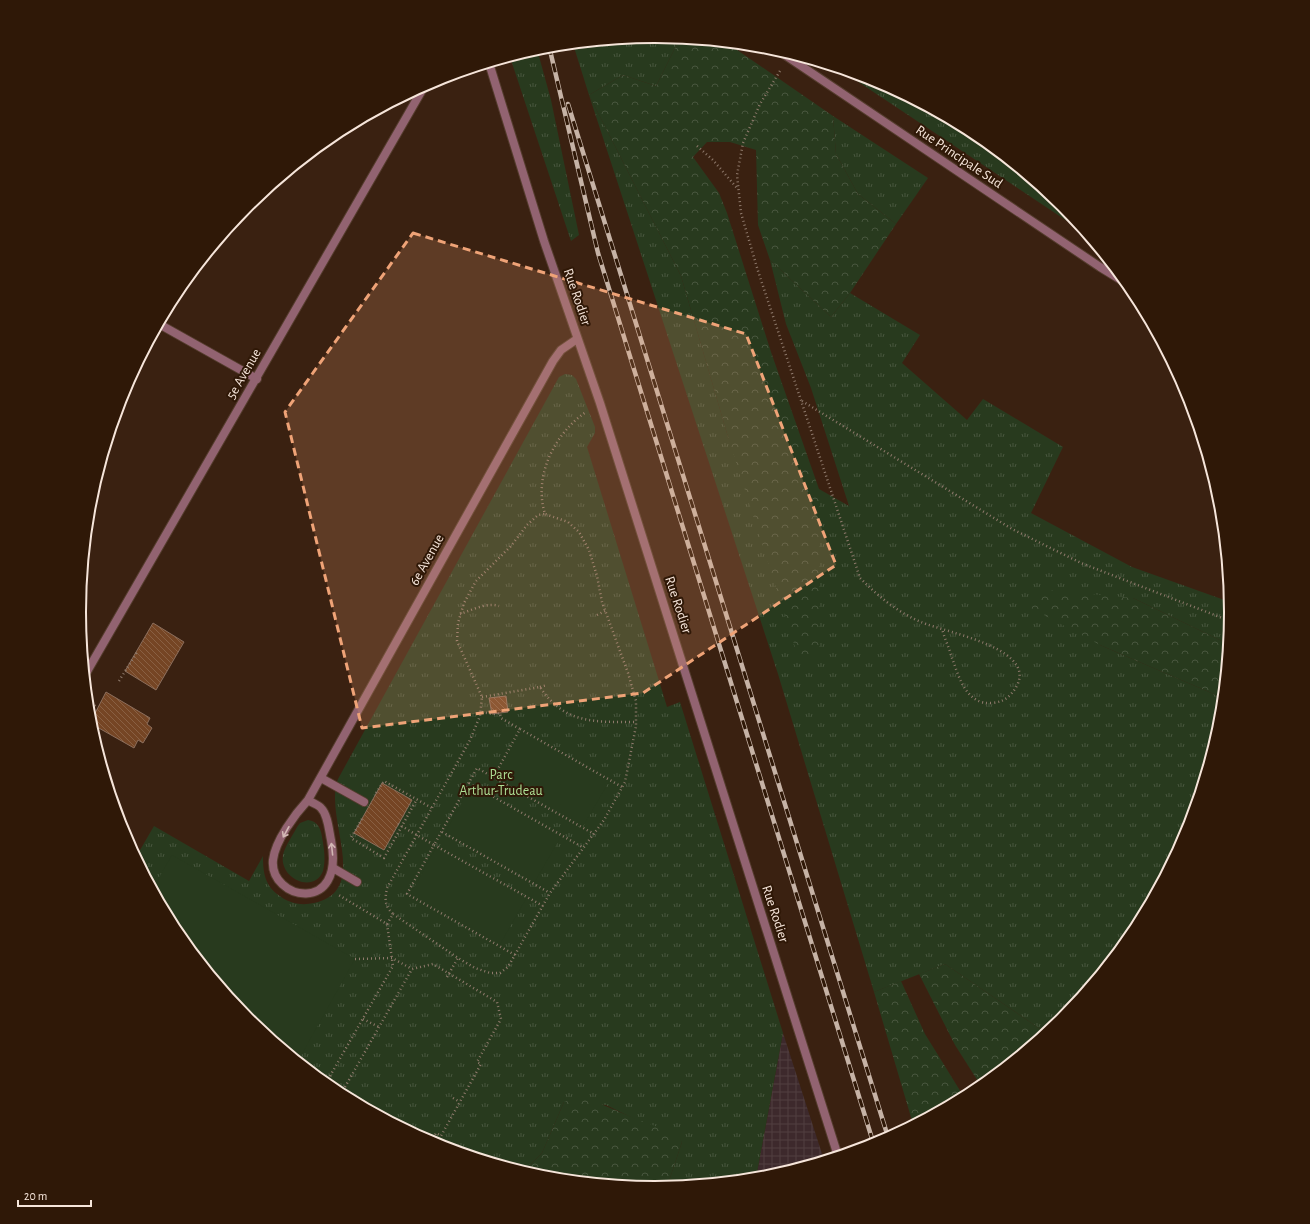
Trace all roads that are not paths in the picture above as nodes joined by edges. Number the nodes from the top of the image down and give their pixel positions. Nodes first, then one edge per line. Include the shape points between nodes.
1 (791, 60) edge
2 (490, 67) edge
3 (420, 94) edge
4 (1111, 273) edge
5 (163, 326) edge
6 (577, 339) junction
7 (257, 379) junction
8 (89, 668) edge
9 (321, 778) junction
10 (308, 800) junction
11 (364, 802) dead end
12 (333, 868) junction
13 (357, 882) dead end
14 (837, 1151) edge

1 - 4 street, Rue Principale Sud
2 - 6 street, Rue Rodier
3 - 7 street, 5e Avenue
5 - 7 street
6 - 9 street, 6e Avenue via 561,350 553,361
6 - 14 street, Rue Rodier
7 - 8 street, 5e Avenue
9 - 10 street, 6e Avenue
9 - 11 street
12 -> 10 street via 324,813
10 -> 12 street, 6e Avenue via 296,814 276,849 274,870 278,880 286,888 296,893 307,893 324,886
12 - 13 street

